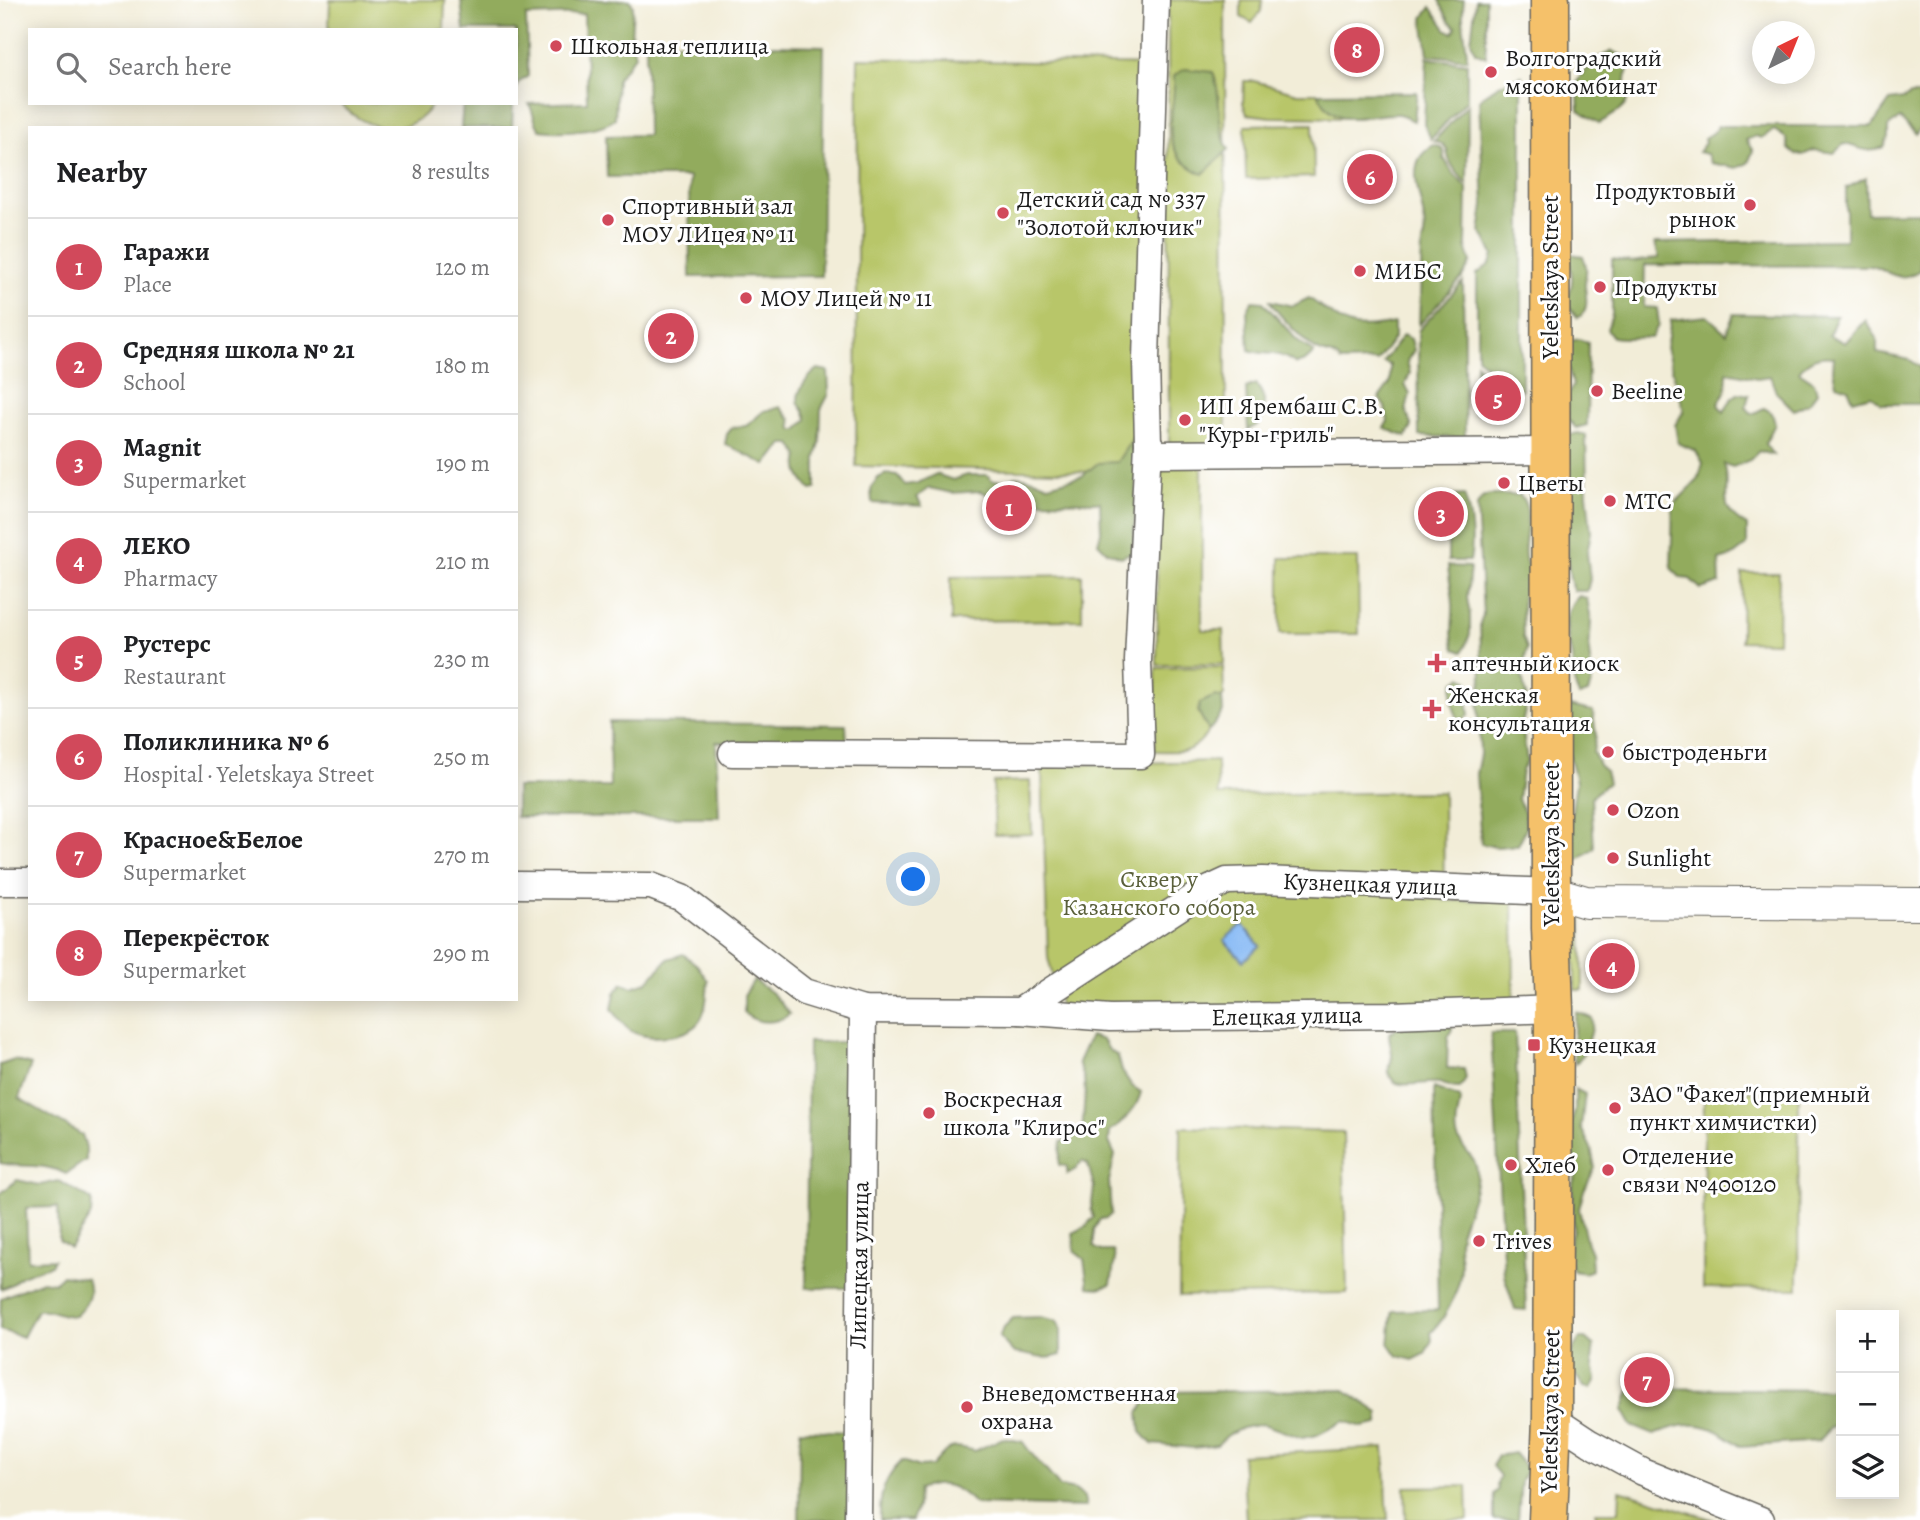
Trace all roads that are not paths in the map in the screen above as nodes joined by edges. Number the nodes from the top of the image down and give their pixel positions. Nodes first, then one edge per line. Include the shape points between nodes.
1 (1156, 0) edge
2 (1550, 0) edge
3 (1148, 443) junction
4 (1551, 451) junction
5 (732, 753) dead end
6 (0, 882) edge
7 (28, 882) edge
8 (518, 885) edge
9 (1552, 892) junction
10 (1920, 904) edge
11 (1554, 1009) junction
12 (863, 1010) junction
13 (1020, 1011) junction
14 (1552, 1433) junction
15 (858, 1520) edge
16 (1548, 1520) edge
17 (1761, 1520) edge

1 - 3 street
2 - 4 main road, Yeletskaya Street
3 - 4 street via 1157,454
3 - 5 street via 1138,661 1140,755
4 - 9 main road, Yeletskaya Street
6 - 7 street
8 - 12 street via 651,886 682,898 804,992
9 - 10 street, Кузнецкая улица via 1586,902
9 - 11 main road, Yeletskaya Street
9 - 13 street, Кузнецкая улица via 1227,881 1201,893
11 - 13 street, Елецкая улица via 1110,1018
11 - 14 main road, Yeletskaya Street
12 - 13 street
12 - 15 street, Липецкая улица
14 - 16 main road, Yeletskaya Street
14 - 17 street

